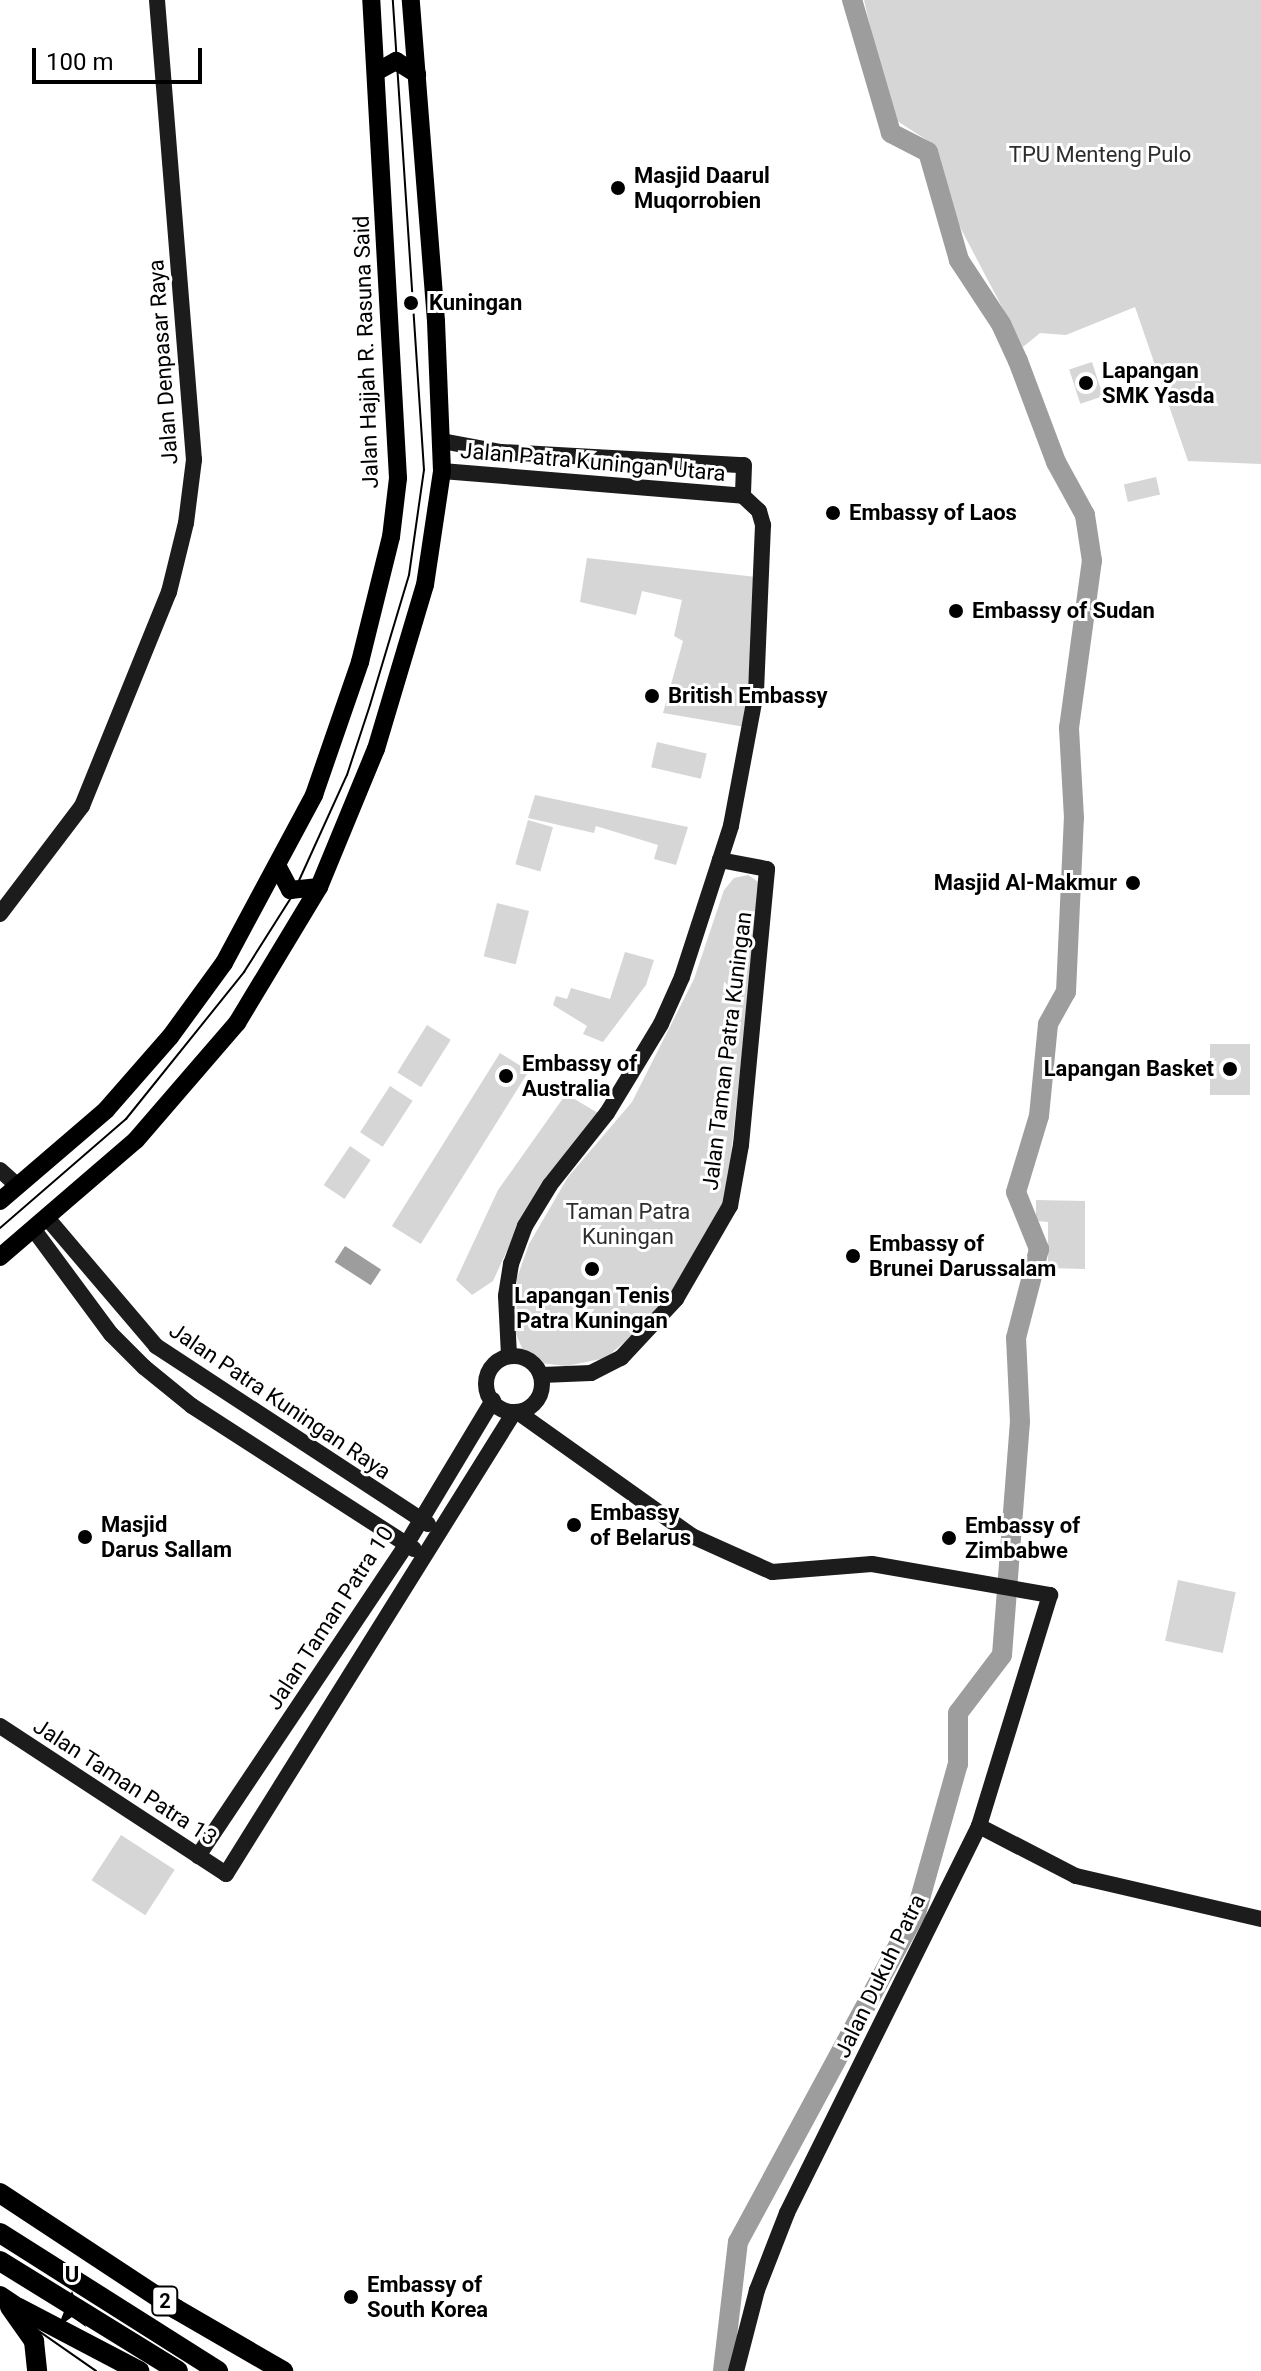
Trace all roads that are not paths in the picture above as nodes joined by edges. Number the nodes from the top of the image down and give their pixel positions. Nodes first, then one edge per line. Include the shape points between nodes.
1 (157, 0) edge
2 (371, 0) edge
3 (411, 0) edge
4 (376, 72) junction
5 (417, 74) junction
6 (442, 441) junction
7 (442, 471) junction
8 (743, 496) junction
9 (720, 860) junction
10 (279, 869) junction
11 (319, 887) junction
12 (0, 914) edge
13 (0, 1170) edge
14 (18, 1186) junction
15 (1, 1200) edge
16 (41, 1224) junction
17 (0, 1257) edge
18 (509, 1356) junction
19 (542, 1375) junction
20 (493, 1400) junction
21 (516, 1414) junction
22 (420, 1519) junction
23 (440, 1531) junction
24 (406, 1545) junction
25 (426, 1555) junction
26 (0, 1726) edge
27 (979, 1826) junction
28 (198, 1856) junction
29 (226, 1874) joint
30 (1261, 1919) edge
31 (0, 2193) edge
32 (0, 2233) edge
33 (0, 2261) edge
34 (8, 2301) edge
35 (280, 2370) edge
36 (37, 2371) edge
37 (113, 2371) edge
38 (139, 2371) edge
39 (178, 2371) edge
40 (218, 2371) edge
41 (736, 2371) edge

1 - 12 street, Jalan Denpasar Raya via 194,460 186,523 169,592 82,806
2 - 4 main road, Jalan Hajjah R. Rasuna Said
3 - 5 main road
4 - 5 main road via 396,61
4 - 10 main road, Jalan Hajjah R. Rasuna Said via 396,401 396,501 360,662 314,795
5 - 6 main road
6 - 7 main road
6 - 8 street, Jalan Patra Kuningan Utara via 501,452 744,465
7 - 8 street, Jalan Patra Kuningan Utara
7 - 11 main road via 432,555 412,634 357,803
8 - 9 street, Jalan Taman Patra Kuningan via 754,504 763,525 756,692 739,801
9 - 18 street, Jalan Taman Patra Kuningan via 661,1024 607,1113 525,1226 506,1296
9 - 19 street, Jalan Taman Patra Kuningan via 767,869 740,1156 719,1231 676,1299 621,1358 591,1373
10 - 11 main road via 290,890
10 - 14 main road, Jalan Hajjah R. Rasuna Said via 224,963 150,1062 67,1147
11 - 16 main road via 274,969 200,1068 136,1140
13 - 14 street
14 - 15 main road, Jalan Hajjah R. Rasuna Said
16 - 17 main road
16 - 22 street, Jalan Patra Kuningan Raya via 156,1346
16 - 24 street via 111,1334 144,1367 192,1406
18 - 19 street
18 - 20 street via 496,1359 487,1370
19 - 21 street via 541,1395
20 - 21 street
20 - 22 street, Jalan Taman Patra 10
21 - 23 street, Jalan Taman Patra 10
21 - 27 street, Jalan Dukuh Patra via 692,1536 772,1572 872,1564 1050,1595
22 - 23 street, Jalan Patra Kuningan Raya
22 - 24 street, Jalan Taman Patra 10
23 - 25 street, Jalan Taman Patra 10
24 - 25 street
24 - 28 street, Jalan Taman Patra 10
25 - 29 street, Jalan Taman Patra 10
26 - 28 street, Jalan Taman Patra 13
27 - 30 street via 1076,1876
27 - 41 street, Jalan Dukuh Patra via 787,2213 757,2290
28 - 29 street, Jalan Taman Patra 13
31 - 35 highway, 2
32 - 40 highway
33 - 39 highway
34 - 36 highway via 34,2341
34 - 37 highway
34 - 38 highway

